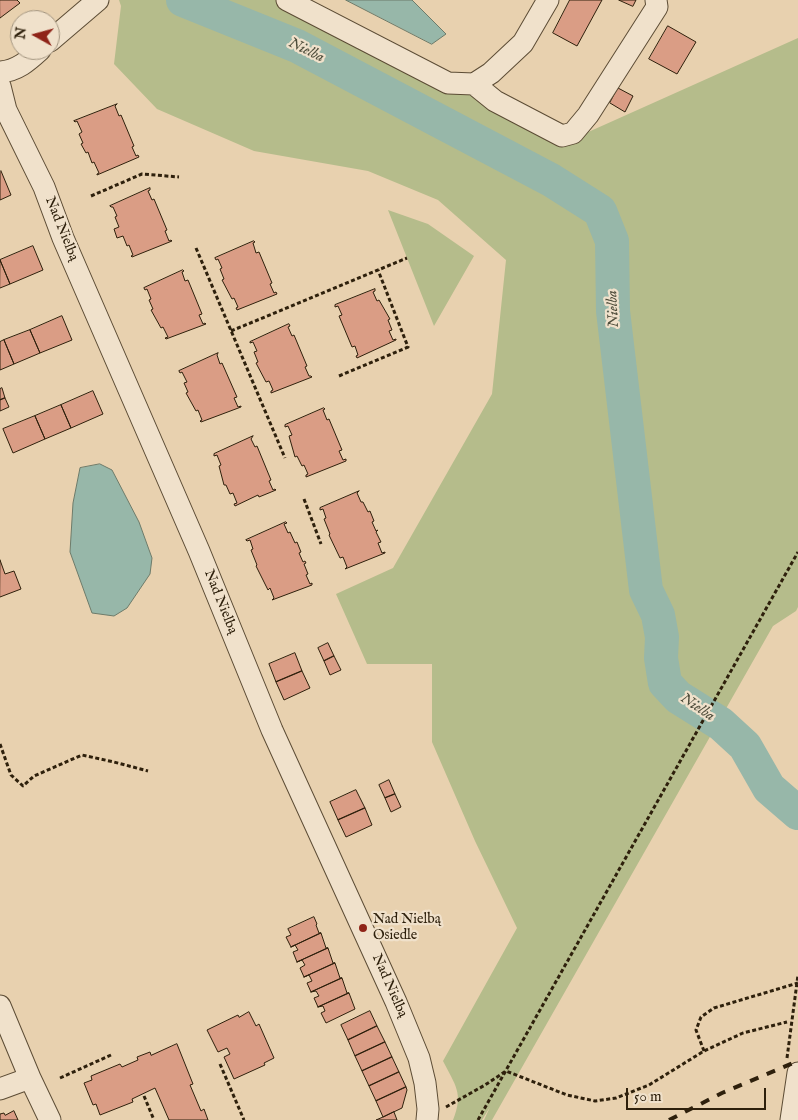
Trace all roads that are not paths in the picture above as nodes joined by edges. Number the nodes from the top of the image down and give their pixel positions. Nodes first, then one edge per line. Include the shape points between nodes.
1 (98, 0) edge
2 (287, 0) edge
3 (548, 0) edge
4 (656, 0) edge
5 (60, 33) edge
6 (28, 60) edge
7 (0, 72) edge
8 (474, 84) junction
9 (0, 86) edge
10 (0, 1006) edge
11 (792, 1069) edge
12 (30, 1078) junction
13 (0, 1089) edge
14 (428, 1114) edge
15 (50, 1120) edge
16 (791, 1120) edge

1 - 5 street
2 - 8 street via 448,82
3 - 8 street via 523,44
4 - 8 street via 657,7 573,133 562,136 495,101
6 - 7 street
9 - 14 street, Nad Nielbą via 6,110 44,187 272,730 419,1058
10 - 12 street
11 - 16 street
12 - 13 street
12 - 15 street

